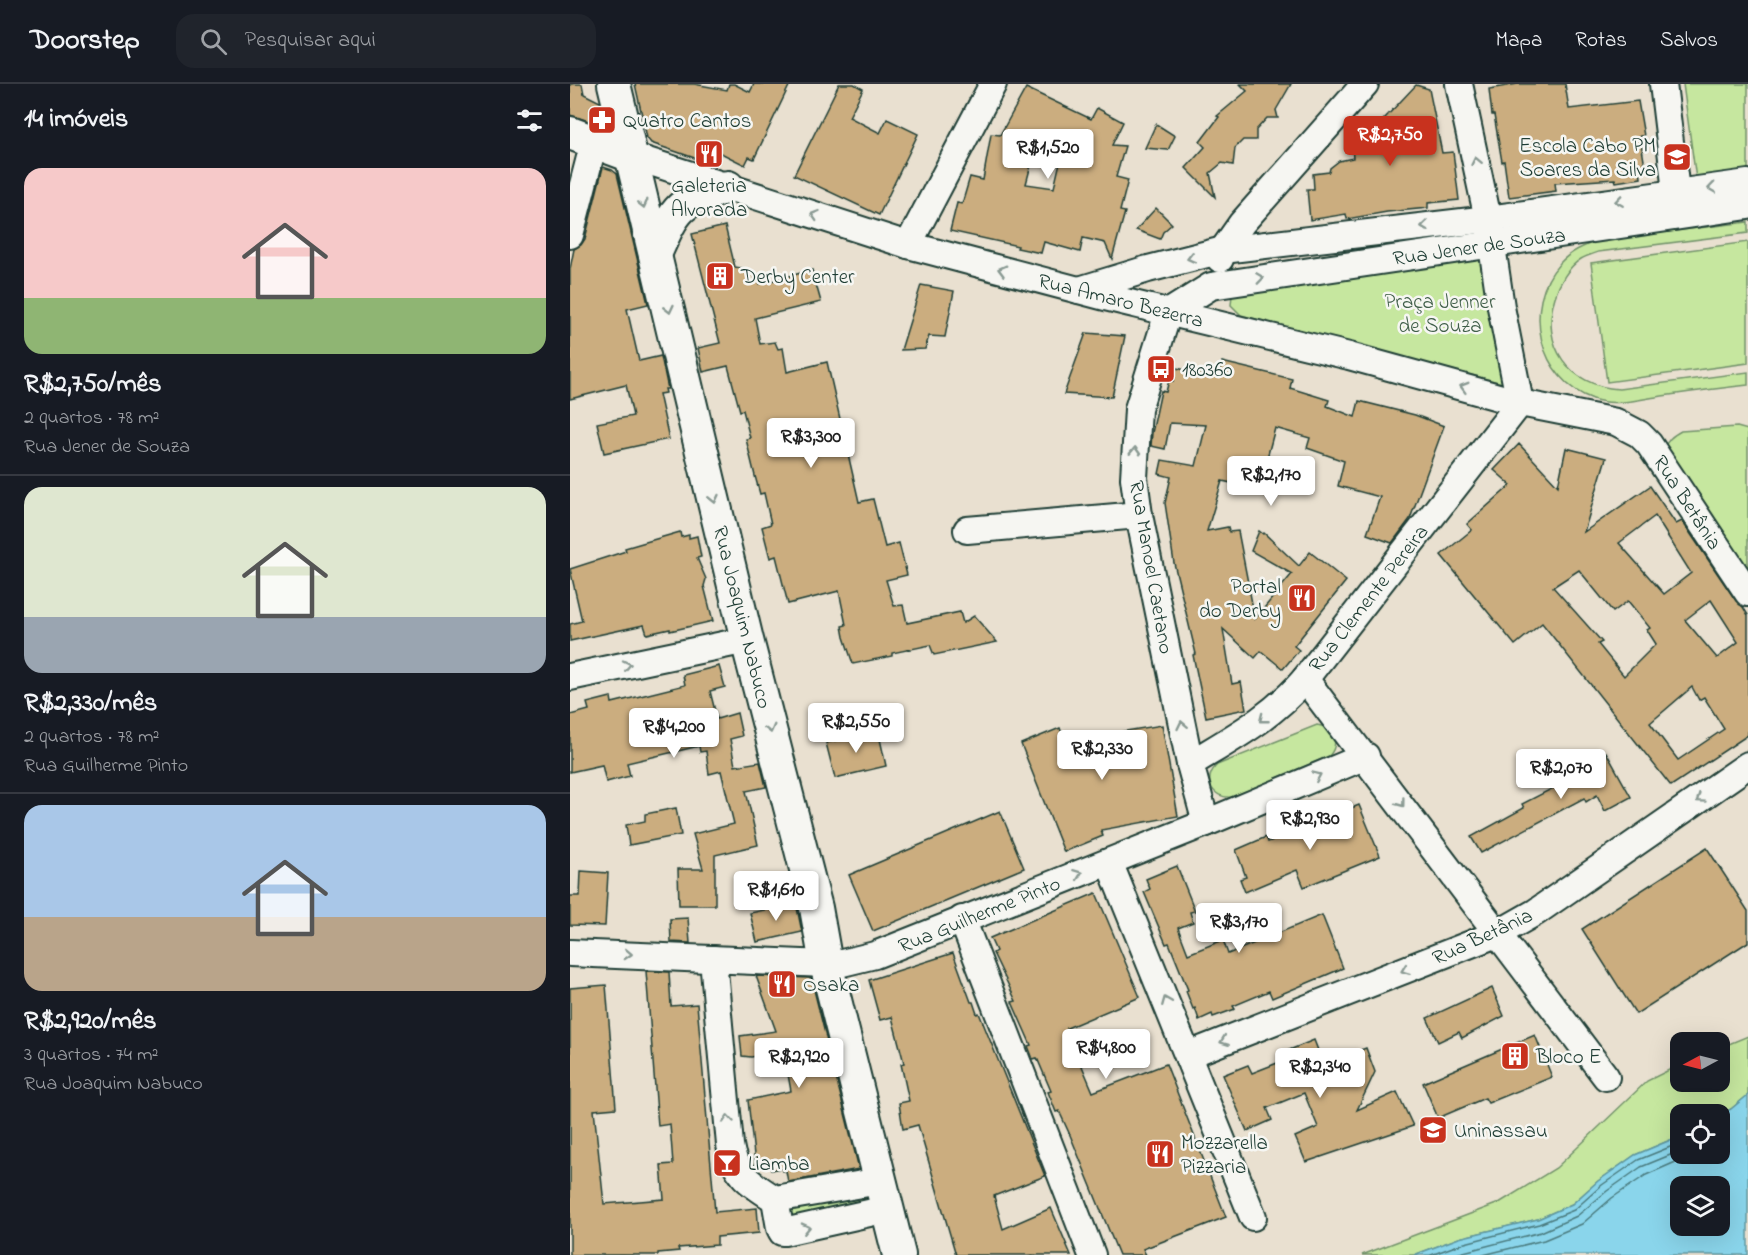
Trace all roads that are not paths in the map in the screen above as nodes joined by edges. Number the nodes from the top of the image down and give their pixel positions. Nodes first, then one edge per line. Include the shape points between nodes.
1 (614, 84) edge
2 (993, 84) edge
3 (1365, 84) edge
4 (1459, 84) edge
5 (1663, 84) edge
6 (582, 138) edge
7 (632, 156) junction
8 (1748, 183) edge
9 (728, 187) junction
10 (1678, 205) junction
11 (1748, 206) edge
12 (1488, 219) junction
13 (570, 235) edge
14 (1492, 244) junction
15 (908, 245) junction
16 (1223, 250) junction
17 (656, 252) junction
18 (1211, 286) junction
19 (1079, 290) junction
20 (1168, 313) junction
21 (1520, 403) junction
22 (1616, 422) joint
23 (1139, 515) junction
24 (967, 530) dead end
25 (1748, 593) edge
26 (747, 640) junction
27 (570, 677) edge
28 (1305, 679) junction
29 (1366, 756) junction
30 (1190, 764) junction
31 (1748, 765) edge
32 (1206, 823) junction
33 (1109, 862) junction
34 (962, 919) junction
35 (1499, 933) junction
36 (570, 953) edge
37 (713, 959) junction
38 (826, 964) junction
39 (1188, 1055) junction
40 (1606, 1077) dead end
41 (883, 1195) junction
42 (775, 1199) junction
43 (1253, 1217) dead end
44 (898, 1255) edge
45 (1092, 1255) edge

1 - 7 main road, Rua Joaquim Nabuco
2 - 15 street
3 - 16 street via 1242,223
12 -> 4 street
5 - 10 street
6 - 7 main road
6 - 13 street
7 - 9 street, Rua Amaro Bezerra
7 -> 17 main road, Rua Joaquim Nabuco
8 -> 10 street, Rua Jener de Souza
15 -> 9 street, Rua Amaro Bezerra
9 - 17 main road via 682,205
10 - 11 street, Rua Jener de Souza
10 -> 12 street, Rua Jener de Souza
10 - 14 street, Rua Jener de Souza
12 - 14 street
12 -> 16 street, Rua Jener de Souza
18 -> 14 street, Rua Jener de Souza
14 - 21 street
19 -> 15 street, Rua Amaro Bezerra
16 - 18 street
16 -> 19 street, Rua Jener de Souza
17 -> 26 main road, Rua Joaquim Nabuco
18 - 20 street, Rua Jener de Souza
19 - 20 street, Rua Amaro Bezerra
21 -> 20 street, Rua Amaro Bezerra via 1349,356
23 -> 20 street, Rua Manoel Caetano via 1134,478 1138,409
21 - 22 street, Rua Amaro Bezerra
21 - 28 street, Rua Clemente Pereira
22 - 25 street, Rua Betânia via 1649,444
23 - 24 street
30 -> 23 street, Rua Manoel Caetano
27 -> 26 street
26 -> 38 main road, Rua Joaquim Nabuco via 816,908
28 - 29 street
28 -> 30 street, Rua Clemente Pereira via 1286,701 1255,725
32 -> 29 street, Rua Guilherme Pinto
29 -> 35 street
30 - 32 street, Rua Manoel Caetano
31 -> 35 street, Rua Betânia via 1536,912
32 - 33 street, Rua Guilherme Pinto
34 -> 33 street, Rua Guilherme Pinto
39 -> 33 street
34 - 38 street, Rua Guilherme Pinto via 875,955
34 - 45 street
35 -> 39 street, Rua Betânia
35 - 40 street
36 -> 37 street, Rua Guilherme Pinto
37 - 38 street, Rua Guilherme Pinto
42 -> 37 street via 743,1175 732,1158
38 - 41 main road, Rua Joaquim Nabuco
39 - 43 street
41 - 42 street
42 -> 41 street via 784,1233
41 - 44 main road, Rua Joaquim Nabuco

